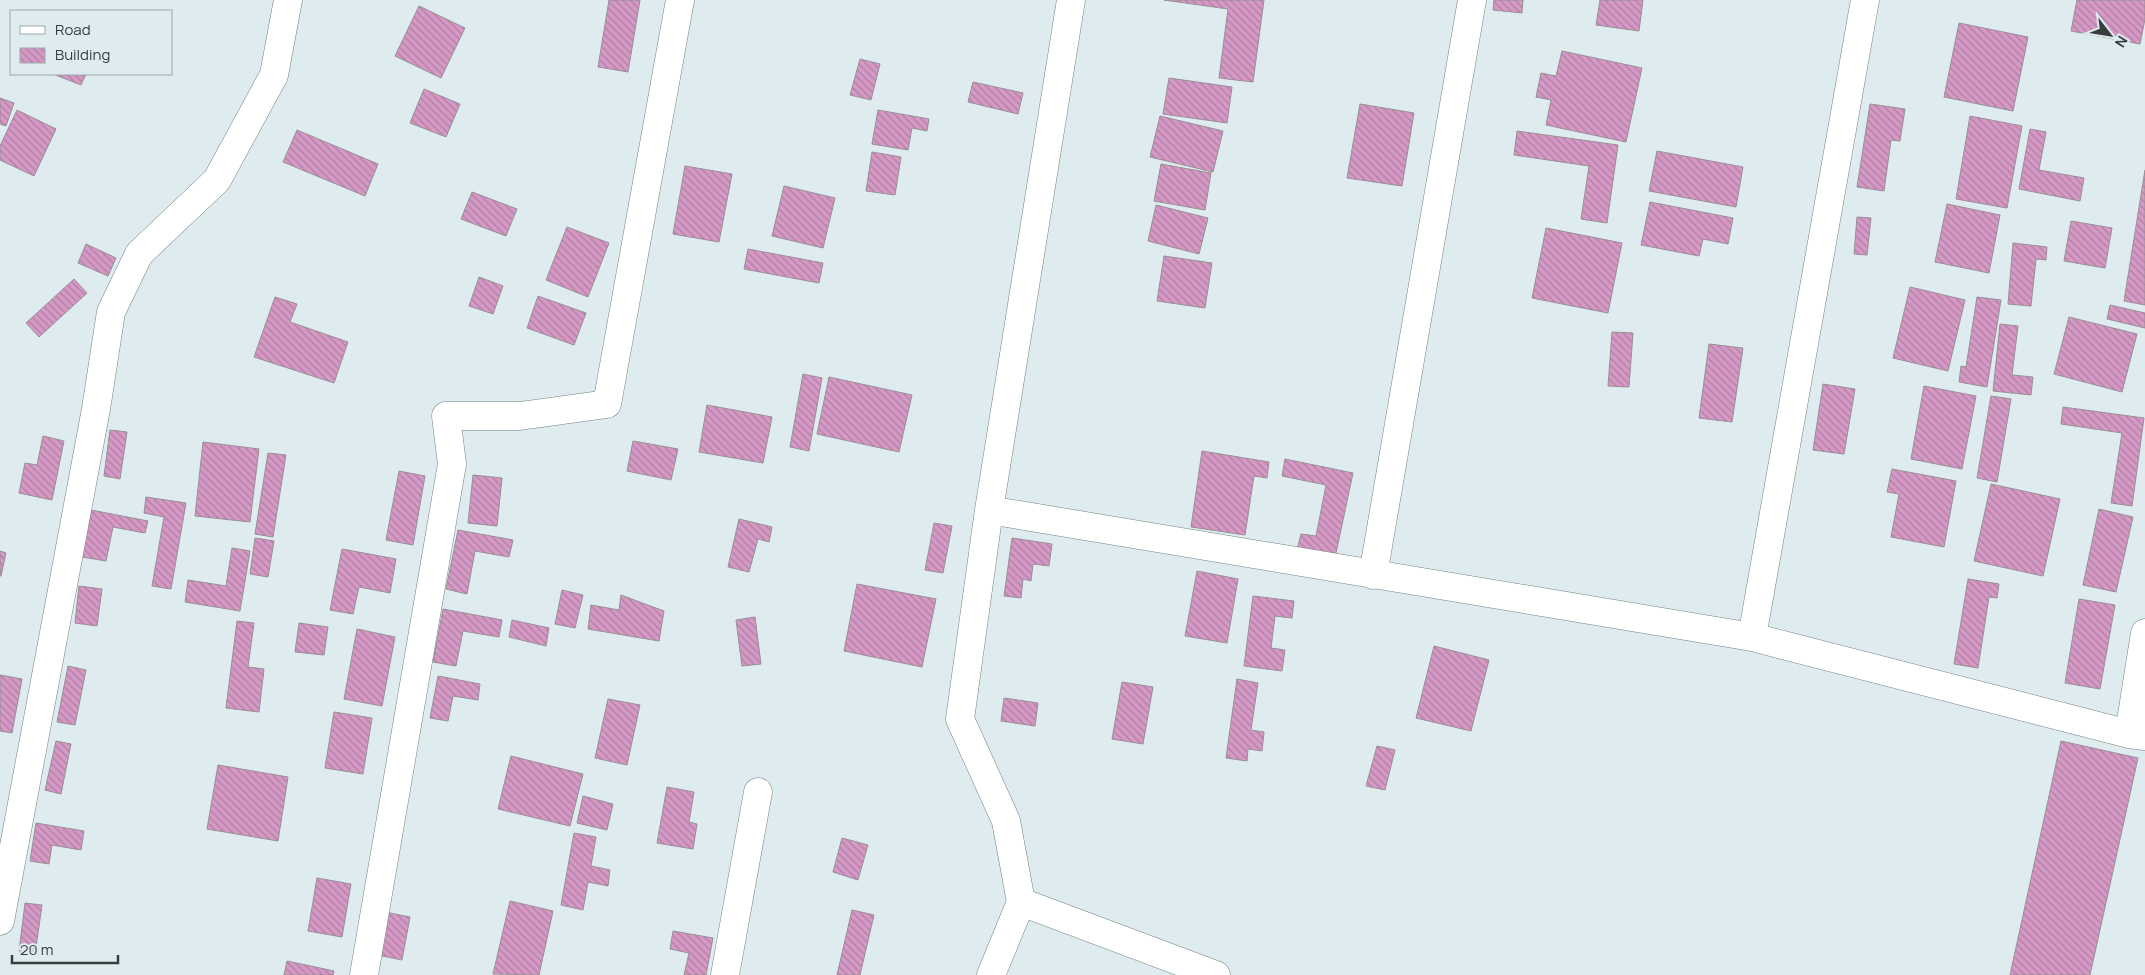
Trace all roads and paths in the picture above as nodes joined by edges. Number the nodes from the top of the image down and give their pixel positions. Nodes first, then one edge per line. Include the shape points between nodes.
1 (288, 0) edge
2 (680, 0) edge
3 (1071, 0) edge
4 (1472, 0) edge
5 (1865, 0) edge
6 (989, 510) junction
7 (1373, 575) junction
8 (2145, 633) edge
9 (1752, 637) junction
10 (2137, 735) edge
11 (758, 792) dead end
12 (1021, 902) junction
13 (0, 920) edge
14 (364, 975) edge
15 (725, 975) edge
16 (991, 975) edge
17 (1216, 975) edge

1 - 13 street via 274,74 217,180 139,254 111,312
2 - 14 street via 606,404 520,416 446,416 452,464
3 - 6 street
4 - 7 street
5 - 9 street
6 - 7 street
6 - 12 street via 960,719 1006,821
7 - 9 street
8 - 10 street
9 - 10 street
11 - 15 street
12 - 16 street
12 - 17 street

